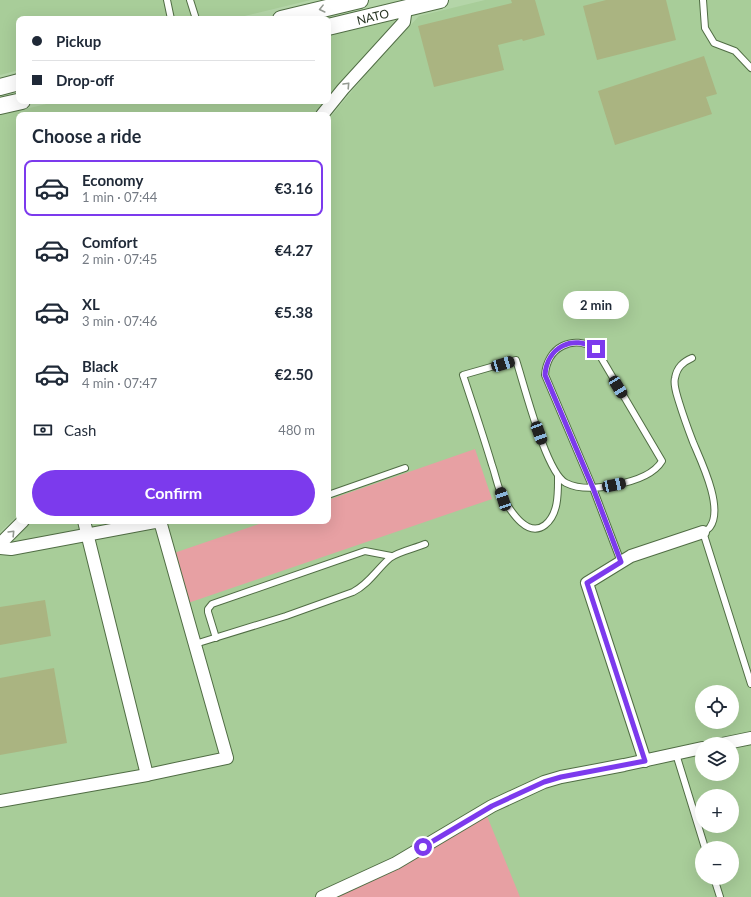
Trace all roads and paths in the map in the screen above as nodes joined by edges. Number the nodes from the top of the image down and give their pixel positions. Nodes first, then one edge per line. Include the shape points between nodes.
1 (167, 0) edge
2 (190, 0) edge
3 (360, 0) edge
4 (439, 0) edge
5 (703, 0) edge
6 (406, 8) junction
7 (170, 16) edge
8 (195, 16) edge
9 (293, 16) edge
10 (331, 26) edge
11 (751, 68) edge
12 (16, 83) edge
13 (0, 87) edge
14 (16, 102) edge
15 (331, 103) edge
16 (331, 104) edge
17 (0, 106) edge
18 (324, 112) edge
19 (692, 358) dead end
20 (405, 468) dead end
21 (558, 476) junction
22 (593, 488) junction
23 (331, 494) edge
24 (20, 524) edge
25 (85, 524) edge
26 (143, 524) edge
27 (161, 524) edge
28 (703, 532) junction
29 (88, 534) junction
30 (0, 544) edge
31 (425, 544) dead end
32 (0, 548) edge
33 (391, 556) junction
34 (621, 562) junction
35 (216, 638) junction
36 (195, 644) junction
37 (751, 684) edge
38 (751, 738) edge
39 (739, 740) edge
40 (695, 750) edge
41 (676, 754) junction
42 (645, 761) junction
43 (147, 775) junction
44 (0, 801) edge
45 (702, 841) edge
46 (716, 885) edge
47 (322, 897) edge
48 (720, 897) edge

1 - 7 lane
2 - 8 lane
3 -> 9 main road, ΝΑΤΟ
4 - 6 main road, ΝΑΤΟ
5 - 11 lane via 705,28 714,43 735,51
6 - 10 main road, ΝΑΤΟ
15 -> 6 street via 404,22
12 - 13 main road
14 - 17 main road
18 -> 16 street
19 - 28 lane via 679,366 674,378 683,414 710,484 714,516 710,527
20 - 23 lane
21 - 21 lane via 558,494 548,522 534,529 527,527 519,521 503,499 463,375 516,360 539,433
21 - 22 lane via 566,483
22 - 22 lane via 636,479 658,468 662,461 596,349 585,344 572,343 560,347 550,356 545,375
22 - 34 lane
30 -> 24 street
25 - 29 street
26 - 29 street
27 - 36 street
28 - 34 street via 631,556
28 - 37 lane
29 - 32 street via 11,549
29 - 43 street
31 - 33 lane
33 - 35 lane via 369,581 353,592
33 - 35 lane via 365,551 212,604 208,612
34 - 42 street via 587,583
35 - 36 lane
36 - 43 street via 227,758
38 - 39 street
40 - 41 street
41 - 42 street
41 - 45 lane
42 - 47 street via 544,782 492,806 396,862
43 - 44 street
46 - 48 lane

